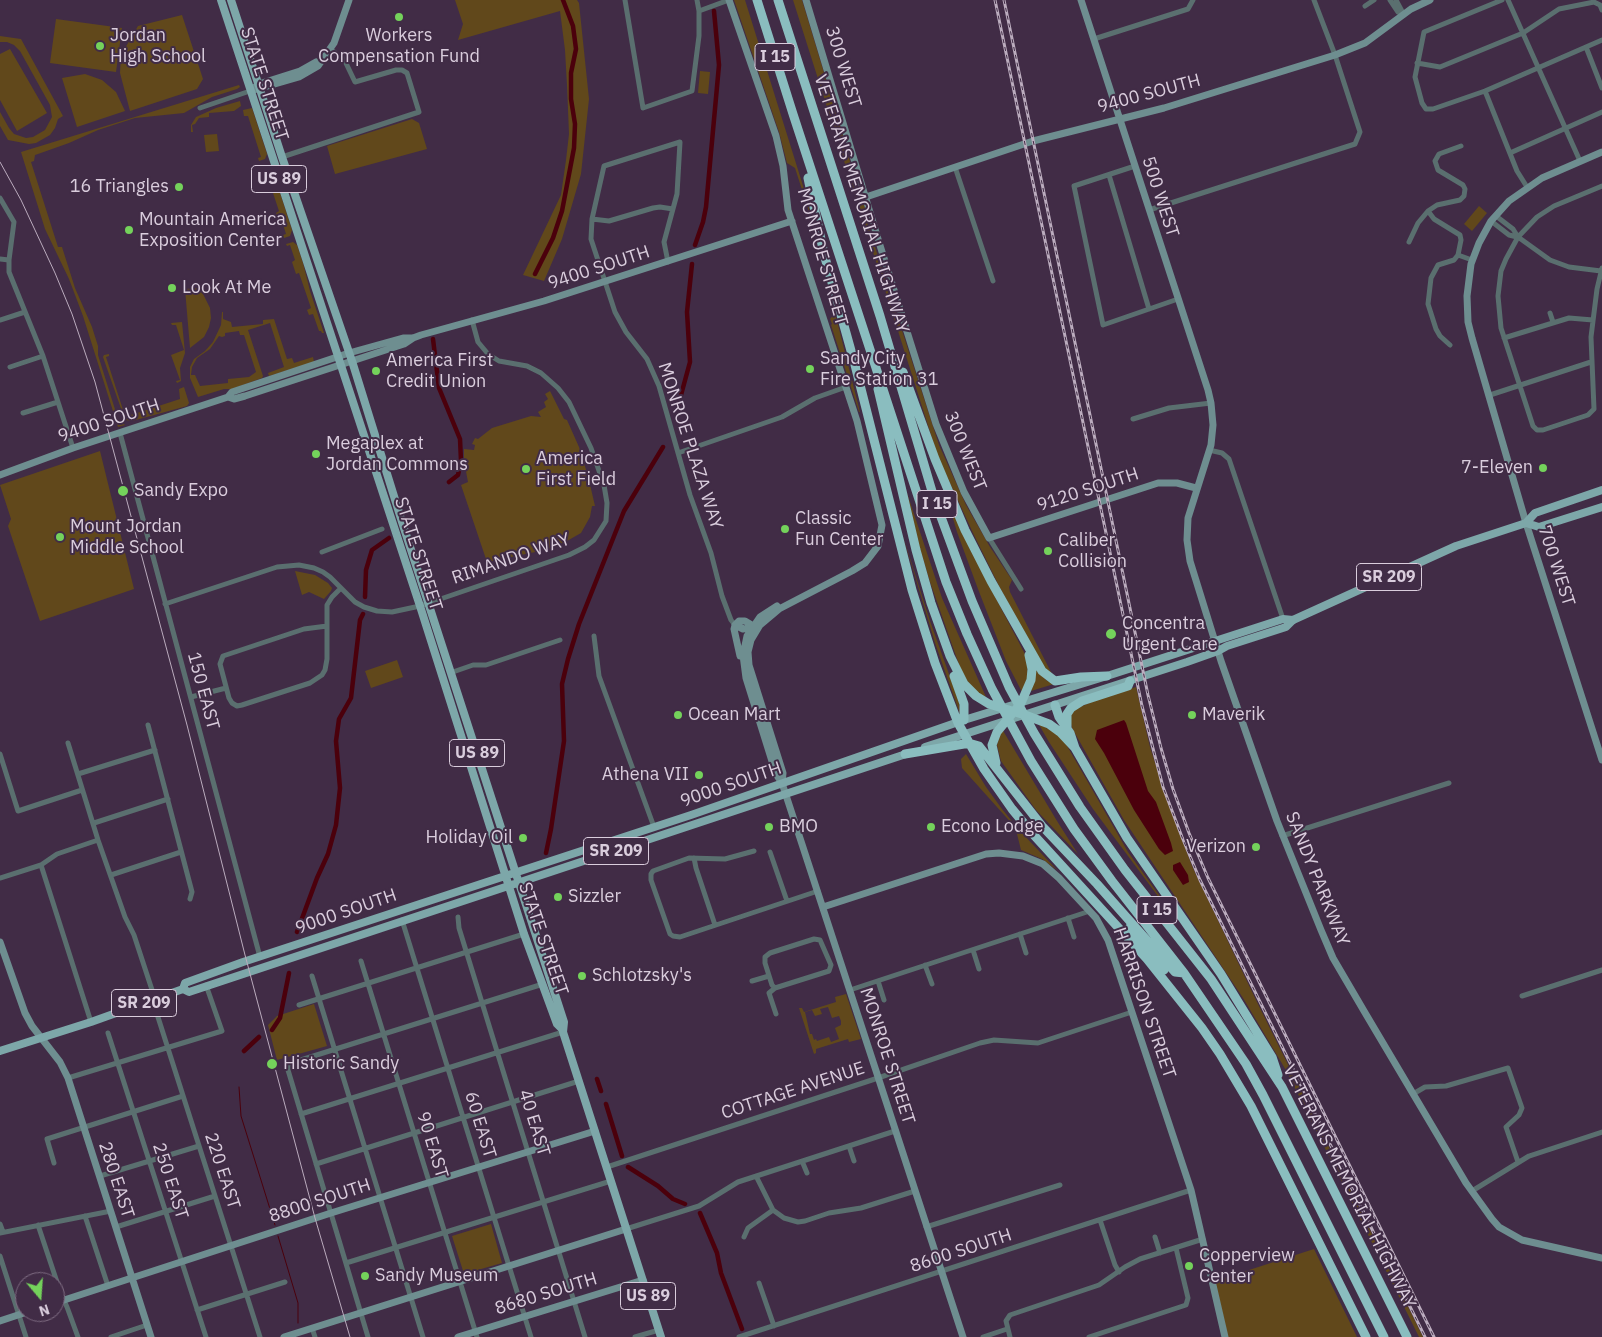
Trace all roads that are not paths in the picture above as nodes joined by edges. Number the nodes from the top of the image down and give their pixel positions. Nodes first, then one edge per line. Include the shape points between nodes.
1 (221, 0) edge
2 (231, 0) edge
3 (349, 0) edge
4 (625, 0) edge
5 (697, 0) edge
6 (729, 0) edge
7 (757, 0) edge
8 (778, 0) edge
9 (806, 0) edge
10 (1081, 0) edge
11 (1193, 0) edge
12 (1314, 0) edge
13 (1374, 0) edge
14 (1390, 0) edge
15 (1396, 0) edge
16 (1430, 0) edge
17 (1502, 0) edge
18 (1508, 0) edge
19 (1365, 6) dead end
20 (1602, 10) edge
21 (699, 11) junction
22 (1404, 15) junction
23 (1523, 33) junction
24 (1094, 39) junction
25 (1602, 40) edge
26 (1586, 47) junction
27 (330, 49) junction
28 (1335, 55) junction
29 (1417, 63) junction
30 (1538, 66) junction
31 (260, 87) junction
32 (1602, 88) edge
33 (250, 91) junction
34 (1485, 91) junction
35 (200, 108) dead end
36 (1602, 112) edge
37 (793, 114) junction
38 (1119, 119) junction
39 (1566, 127) junction
40 (1461, 146) dead end
41 (1602, 152) edge
42 (1510, 153) junction
43 (282, 157) junction
44 (1580, 161) junction
45 (1134, 166) junction
46 (955, 167) junction
47 (1109, 175) junction
48 (1602, 186) edge
49 (1527, 188) junction
50 (866, 197) junction
51 (0, 198) edge
52 (673, 209) junction
53 (1149, 210) junction
54 (1428, 210) junction
55 (1493, 219) junction
56 (592, 220) junction
57 (792, 221) junction
58 (1518, 237) junction
59 (1409, 242) dead end
60 (1458, 255) junction
61 (0, 259) edge
62 (9, 260) junction
63 (1472, 260) junction
64 (668, 262) junction
65 (1601, 269) edge
66 (993, 281) dead end
67 (604, 282) junction
68 (1178, 299) junction
69 (1149, 309) junction
70 (25, 312) junction
71 (1550, 314) dead end
72 (880, 316) junction
73 (0, 320) edge
74 (472, 320) junction
75 (1593, 320) junction
76 (1553, 322) junction
77 (1504, 338) junction
78 (867, 339) junction
79 (1450, 345) dead end
80 (43, 356) junction
81 (350, 357) junction
82 (339, 361) junction
83 (1591, 362) junction
84 (10, 367) dead end
85 (1520, 386) junction
86 (846, 387) junction
87 (1490, 395) junction
88 (58, 402) junction
89 (1211, 403) junction
90 (24, 413) dead end
91 (1133, 420) dead end
92 (120, 433) junction
93 (73, 448) junction
94 (1210, 450) junction
95 (678, 453) junction
96 (0, 475) edge
97 (1196, 488) junction
98 (1602, 490) edge
99 (1602, 507) edge
100 (1526, 524) junction
101 (382, 529) dead end
102 (989, 538) junction
103 (322, 552) dead end
104 (341, 588) junction
105 (1021, 589) dead end
106 (798, 598) junction
107 (165, 604) junction
108 (424, 604) junction
109 (1283, 619) junction
110 (1293, 620) junction
111 (1014, 623) junction
112 (735, 625) junction
113 (327, 626) junction
114 (751, 628) junction
115 (594, 636) dead end
116 (560, 640) dead end
117 (1215, 640) junction
118 (1218, 651) junction
119 (950, 656) junction
120 (747, 658) junction
121 (450, 673) junction
122 (1107, 676) junction
123 (746, 678) junction
124 (1130, 681) junction
125 (226, 688) junction
126 (191, 697) junction
127 (1021, 703) junction
128 (1055, 705) junction
129 (1004, 708) junction
130 (1014, 711) junction
131 (1025, 714) junction
132 (964, 720) junction
133 (1006, 721) junction
134 (148, 724) dead end
135 (1067, 728) junction
136 (68, 743) dead end
137 (1075, 748) junction
138 (155, 750) junction
139 (0, 754) edge
140 (905, 754) junction
141 (1602, 760) edge
142 (1, 765) edge
143 (997, 768) junction
144 (78, 774) junction
145 (782, 783) junction
146 (1449, 783) dead end
147 (82, 790) junction
148 (786, 794) junction
149 (168, 799) junction
150 (94, 823) junction
151 (654, 827) junction
152 (1282, 836) junction
153 (98, 840) junction
154 (754, 851) dead end
155 (181, 852) junction
156 (770, 852) dead end
157 (694, 858) junction
158 (41, 865) junction
159 (515, 872) junction
160 (111, 876) junction
161 (505, 876) junction
162 (0, 878) edge
163 (518, 882) junction
164 (508, 884) junction
165 (818, 891) junction
166 (190, 899) dead end
167 (787, 902) junction
168 (1117, 905) junction
169 (823, 906) junction
170 (1090, 911) junction
171 (379, 917) junction
172 (458, 917) dead end
173 (1068, 918) junction
174 (402, 920) junction
175 (715, 925) junction
176 (524, 934) junction
177 (1020, 934) junction
178 (1074, 937) dead end
179 (340, 940) junction
180 (0, 942) edge
181 (837, 949) junction
182 (973, 950) junction
183 (466, 952) junction
184 (827, 953) junction
185 (1026, 953) dead end
186 (260, 957) junction
187 (285, 959) junction
188 (360, 960) dead end
189 (925, 965) junction
190 (417, 968) junction
191 (979, 969) dead end
192 (1602, 970) edge
193 (1184, 972) junction
194 (312, 976) dead end
195 (769, 976) junction
196 (752, 981) dead end
197 (878, 981) junction
198 (368, 983) junction
199 (542, 984) junction
200 (932, 984) dead end
201 (206, 985) junction
202 (775, 988) junction
203 (183, 989) junction
204 (850, 990) junction
205 (1522, 996) dead end
206 (155, 999) junction
207 (319, 999) junction
208 (884, 1000) dead end
209 (482, 1003) junction
210 (299, 1005) dead end
211 (1132, 1012) junction
212 (157, 1014) dead end
213 (776, 1014) dead end
214 (433, 1018) junction
215 (91, 1022) junction
216 (563, 1031) junction
217 (108, 1033) dead end
218 (383, 1034) junction
219 (42, 1038) junction
220 (1214, 1045) junction
221 (167, 1048) junction
222 (334, 1049) junction
223 (0, 1051) edge
224 (497, 1053) junction
225 (118, 1062) junction
226 (448, 1068) junction
227 (68, 1078) junction
228 (878, 1078) junction
229 (579, 1081) junction
230 (399, 1084) junction
231 (1282, 1087) junction
232 (1413, 1094) junction
233 (183, 1096) junction
234 (349, 1099) junction
235 (512, 1102) junction
236 (133, 1112) junction
237 (301, 1114) junction
238 (463, 1117) junction
239 (84, 1127) junction
240 (595, 1131) junction
241 (895, 1131) junction
242 (1602, 1132) edge
243 (414, 1133) junction
244 (199, 1146) junction
245 (849, 1146) junction
246 (364, 1148) junction
247 (528, 1152) junction
248 (149, 1161) junction
249 (802, 1161) junction
250 (854, 1161) dead end
251 (54, 1162) dead end
252 (1518, 1162) junction
253 (316, 1164) junction
254 (479, 1167) junction
255 (607, 1167) junction
256 (806, 1174) dead end
257 (100, 1176) junction
258 (756, 1176) junction
259 (611, 1181) junction
260 (429, 1182) junction
261 (1060, 1185) dead end
262 (1191, 1190) junction
263 (915, 1191) junction
264 (1472, 1191) junction
265 (215, 1196) junction
266 (380, 1198) junction
267 (544, 1202) junction
268 (773, 1210) junction
269 (111, 1211) junction
270 (166, 1212) junction
271 (331, 1213) junction
272 (85, 1216) junction
273 (494, 1217) junction
274 (1100, 1220) junction
275 (0, 1224) edge
276 (38, 1225) junction
277 (116, 1226) junction
278 (926, 1227) junction
279 (626, 1229) junction
280 (1, 1232) edge
281 (445, 1232) junction
282 (744, 1237) dead end
283 (1155, 1237) dead end
284 (1203, 1239) junction
285 (231, 1246) junction
286 (395, 1248) junction
287 (1176, 1248) junction
288 (559, 1251) junction
289 (1160, 1253) junction
290 (0, 1256) edge
291 (1602, 1258) edge
292 (181, 1262) junction
293 (346, 1263) junction
294 (509, 1267) junction
295 (54, 1272) edge
296 (940, 1272) junction
297 (1119, 1272) junction
298 (132, 1278) junction
299 (643, 1280) junction
300 (285, 1282) dead end
301 (460, 1282) junction
302 (759, 1284) dead end
303 (108, 1286) junction
304 (246, 1295) junction
305 (410, 1297) junction
306 (65, 1299) edge
307 (574, 1301) junction
308 (15, 1302) edge
309 (65, 1303) edge
310 (197, 1310) junction
311 (361, 1313) junction
312 (15, 1315) edge
313 (524, 1316) junction
314 (0, 1320) edge
315 (21, 1322) edge
316 (147, 1325) junction
317 (774, 1326) junction
318 (312, 1328) junction
319 (1008, 1329) junction
320 (660, 1333) edge
321 (476, 1334) edge
322 (1223, 1336) edge
323 (26, 1337) edge
324 (78, 1337) edge
325 (111, 1337) edge
326 (151, 1337) edge
327 (206, 1337) edge
328 (260, 1337) edge
329 (284, 1337) edge
330 (314, 1337) edge
331 (368, 1337) edge
332 (423, 1337) edge
333 (458, 1337) edge
334 (531, 1337) edge
335 (585, 1337) edge
336 (635, 1337) edge
337 (739, 1337) edge
338 (963, 1337) edge
339 (983, 1337) edge
340 (1010, 1337) edge
341 (1089, 1337) edge
342 (1366, 1337) edge
343 (1384, 1337) edge
344 (1407, 1337) edge

1 - 33 main road, STATE STREET / US 89
2 - 31 main road, STATE STREET / US 89
3 - 27 street
4 - 21 street via 643,108 692,92
5 - 21 street
6 - 21 street
6 - 57 street, MONROE STREET via 779,145
7 - 37 highway, VETERANS MEMORIAL HIGHWAY / I 15
8 - 72 highway, VETERANS MEMORIAL HIGHWAY / I 15
9 - 50 street, 300 WEST
10 - 24 street, 500 WEST
11 - 24 street via 1188,9
12 - 28 street
13 - 19 street
14 - 22 street
15 - 22 street
16 - 22 street, 9400 SOUTH
17 - 29 street via 1424,32
18 - 23 street
20 - 23 street via 1594,2 1559,9
22 - 28 street, 9400 SOUTH via 1365,43
23 - 29 street via 1440,67
23 - 30 street
24 - 38 street, 500 WEST
25 - 26 street
26 - 30 street
26 - 32 street
27 - 31 street via 318,66 307,74
27 - 43 street via 344,59 356,82 402,70 407,74 419,112
28 - 38 street, 9400 SOUTH
28 - 53 street via 1360,132 1355,144
29 - 34 street via 1416,83 1426,109
30 - 34 street
30 - 39 street
31 - 33 street
31 - 43 main road, STATE STREET / US 89
33 - 35 street
33 - 82 main road, STATE STREET / US 89
34 - 42 street
36 - 39 street
37 - 78 highway, VETERANS MEMORIAL HIGHWAY / I 15
37 - 220 highway via 826,262 912,590 953,712 977,757 1023,823 1147,959
38 - 45 street, 500 WEST
38 - 46 street, 9400 SOUTH via 1034,141
39 - 42 street
39 - 44 street
40 - 54 street via 1439,154 1435,161 1438,170 1461,184 1465,189 1464,196
41 - 44 street, 700 WEST
42 - 49 street
43 - 81 main road, STATE STREET / US 89
44 - 49 street, 700 WEST
45 - 47 street
45 - 53 street, 500 WEST
46 - 50 street, 9400 SOUTH
46 - 66 street
47 - 69 street
47 - 69 street via 1074,186 1104,325
48 - 58 street via 1548,209
49 - 55 street, 700 WEST via 1509,201
50 - 102 street, 300 WEST via 941,438 964,492
51 - 62 street via 14,222
52 - 56 street via 660,207 609,221
52 - 56 street, MONROE PLAZA WAY via 680,142 604,166
52 - 64 street via 664,242
53 - 68 street, 500 WEST
54 - 59 street
54 - 60 street via 1434,219 1460,235
55 - 58 street via 1513,229
55 - 63 street, 700 WEST
56 - 67 street, MONROE PLAZA WAY via 591,239
57 - 64 street, 9400 SOUTH
57 - 86 street, MONROE STREET
58 - 65 street via 1556,263
58 - 77 street via 1506,259 1499,284 1498,307
60 - 63 street
60 - 79 street via 1454,260 1438,265 1432,273 1428,298 1436,329
61 - 62 street
62 - 70 street via 9,272
63 - 87 street, 700 WEST via 1467,286 1468,322
64 - 67 street, 9400 SOUTH
65 - 75 street
67 - 74 street, 9400 SOUTH
67 - 95 street, MONROE PLAZA WAY via 620,323 647,360 659,386
68 - 69 street
68 - 89 street, 500 WEST
70 - 73 street
70 - 80 street
71 - 76 street
72 - 111 highway via 948,490 977,555
72 - 231 highway, VETERANS MEMORIAL HIGHWAY / I 15 via 934,498 972,601 1009,686 1080,807 1211,979
74 - 81 street, 9400 SOUTH via 413,338 404,344
74 - 108 street, RIMANDO WAY via 478,342 488,354 499,361 526,366 541,373 569,402 604,485 606,521 597,536 577,552
75 - 76 street via 1569,318
75 - 83 street
76 - 77 street
77 - 85 street
78 - 119 highway via 916,550
78 - 193 highway, VETERANS MEMORIAL HIGHWAY / I 15 via 946,582 992,689 1074,829
80 - 84 street
80 - 88 street
81 - 82 street, 9400 SOUTH
81 - 108 main road, STATE STREET / US 89
82 - 92 street, 9400 SOUTH via 232,392 228,397
82 - 108 main road, STATE STREET / US 89
83 - 85 street
83 - 85 street via 1592,413 1543,430 1533,426
85 - 87 street
86 - 95 street via 815,398 782,417
86 - 106 street, MONROE STREET via 880,513 881,536 872,555 861,566
87 - 100 street, 700 WEST
88 - 90 street
88 - 93 street
89 - 91 street via 1168,408
89 - 94 street, SANDY PARKWAY
92 - 93 street, 9400 SOUTH
92 - 107 street, 150 EAST
93 - 96 street, 9400 SOUTH
94 - 97 street, SANDY PARKWAY
94 - 109 street via 1222,452 1229,459
95 - 112 street, MONROE PLAZA WAY via 722,596
97 - 102 street, 9120 SOUTH via 1171,482 1148,486
97 - 117 street, SANDY PARKWAY via 1188,518 1188,552
98 - 100 main road, 9000 SOUTH / SR 209 via 1535,513
99 - 100 main road, 9000 SOUTH / SR 209 via 1539,527
100 - 110 main road, 9000 SOUTH / SR 209 via 1456,546
100 - 141 street, 700 WEST
101 - 103 street
102 - 105 street, 300 WEST
104 - 107 street, RIMANDO WAY via 323,572 291,565
104 - 108 street, RIMANDO WAY via 355,602 377,611 392,612
104 - 113 street via 327,605
106 - 114 street, MONROE STREET via 770,610
106 - 120 street, MONROE STREET via 760,625 751,640
107 - 126 street, 150 EAST
108 - 121 main road, STATE STREET / US 89
108 - 161 main road, STATE STREET / US 89
109 - 110 main road, 9000 SOUTH / SR 209
109 - 117 main road, 9000 SOUTH / SR 209
110 - 118 main road, 9000 SOUTH / SR 209 via 1286,627
111 - 122 highway via 1050,679 1060,681
111 - 127 highway via 1030,656 1032,669 1032,680
112 - 114 street
112 - 123 street
113 - 125 street via 304,629 227,653 220,661
113 - 125 street via 327,664 319,679 242,705 230,701
114 - 120 street
114 - 123 street, MONROE STREET via 744,648
115 - 151 street via 599,676
116 - 121 street via 486,665 473,665
117 - 118 street, SANDY PARKWAY
117 - 122 main road, 9000 SOUTH / SR 209
118 - 124 main road, 9000 SOUTH / SR 209
118 - 152 street, SANDY PARKWAY
119 - 129 highway via 969,690 989,704
119 - 132 highway via 964,704
120 - 145 street, MONROE STREET via 783,773
121 - 159 main road, STATE STREET / US 89
122 - 127 main road, 9000 SOUTH / SR 209
123 - 145 street, MONROE STREET via 776,774
124 - 128 main road, 9000 SOUTH / SR 209
124 - 135 highway via 1128,686 1082,701 1071,708 1067,714
125 - 126 street
126 - 186 street, 150 EAST
127 - 129 main road, 9000 SOUTH / SR 209
127 - 130 highway
128 - 131 main road, 9000 SOUTH / SR 209
128 - 135 highway
129 - 130 highway
129 - 132 main road, 9000 SOUTH / SR 209
130 - 131 highway
130 - 133 highway
131 - 133 main road, 9000 SOUTH / SR 209
131 - 137 highway via 1055,728
132 - 145 main road, 9000 SOUTH / SR 209
133 - 140 main road, 9000 SOUTH / SR 209
133 - 143 highway via 996,732 992,745
134 - 138 street
135 - 137 highway
136 - 144 street
137 - 231 highway via 1137,854 1255,1028 1272,1057
138 - 144 street
138 - 149 street
139 - 142 street
140 - 143 highway via 972,744 982,748
140 - 148 main road, 9000 SOUTH / SR 209
142 - 147 street via 18,812
143 - 168 highway via 1042,826
144 - 147 street
145 - 148 street, MONROE STREET
145 - 151 main road, 9000 SOUTH / SR 209
146 - 152 street
147 - 150 street
148 - 163 main road, 9000 SOUTH / SR 209
148 - 165 street, MONROE STREET
149 - 150 street
149 - 155 street
150 - 153 street
151 - 159 main road, 9000 SOUTH / SR 209
152 - 232 street, SANDY PARKWAY via 1332,958
153 - 158 street via 57,854
153 - 160 street
154 - 157 street via 725,859
155 - 160 street
155 - 166 street via 192,892
156 - 167 street
157 - 175 street
157 - 175 street via 656,868 651,880 673,936
158 - 162 street
158 - 215 street
159 - 161 main road, 9000 SOUTH / SR 209
159 - 163 main road, STATE STREET / US 89
160 - 206 street
161 - 164 main road, STATE STREET / US 89
161 - 171 main road, 9000 SOUTH / SR 209
163 - 164 main road, 9000 SOUTH / SR 209
163 - 216 main road, STATE STREET / US 89 via 564,1022
164 - 174 main road, 9000 SOUTH / SR 209
164 - 176 main road, STATE STREET / US 89
165 - 167 street
165 - 169 street, MONROE STREET
167 - 175 street
168 - 193 highway via 1176,972
168 - 220 highway via 1210,1034
169 - 170 street, HARRISON STREET via 972,858 999,853 1023,856 1043,864
169 - 181 street, MONROE STREET
170 - 173 street
170 - 211 street, HARRISON STREET via 1105,932
171 - 179 main road via 377,923
171 - 186 main road, 9000 SOUTH / SR 209
172 - 183 street, 40 EAST
173 - 177 street
173 - 178 street
174 - 179 main road, 9000 SOUTH / SR 209
174 - 190 street, 60 EAST
176 - 183 street
176 - 199 main road, STATE STREET / US 89
177 - 182 street
177 - 185 street
179 - 187 main road, 9000 SOUTH / SR 209
180 - 219 street, 280 EAST via 24,1013
181 - 184 street
181 - 204 street, MONROE STREET
182 - 189 street
182 - 191 street
183 - 190 street
183 - 209 street, 40 EAST
184 - 195 street via 817,938 770,953 765,957
184 - 202 street via 831,965 829,972
186 - 187 main road
186 - 203 main road, 9000 SOUTH / SR 209 via 185,983
187 - 201 main road, 9000 SOUTH / SR 209
188 - 198 street, 90 EAST
189 - 197 street
189 - 200 street
190 - 198 street
190 - 214 street, 60 EAST
192 - 205 street
193 - 343 highway, VETERANS MEMORIAL HIGHWAY / I 15 via 1263,1096
194 - 207 street
195 - 196 street
195 - 202 street
197 - 204 street
197 - 208 street
198 - 207 street
198 - 218 street, 90 EAST
199 - 209 street
199 - 216 main road, STATE STREET / US 89 via 557,1024
201 - 203 main road, 9000 SOUTH / SR 209 via 189,992
201 - 221 street via 222,1031
202 - 213 street via 769,992
203 - 206 main road, 9000 SOUTH / SR 209
204 - 228 street, MONROE STREET
206 - 215 main road, 9000 SOUTH / SR 209
207 - 210 street
207 - 222 street
209 - 214 street
209 - 224 street, 40 EAST
211 - 228 street, COTTAGE AVENUE via 1038,1043 980,1042
211 - 262 street, HARRISON STREET
212 - 221 street, 220 EAST
214 - 218 street
214 - 226 street, 60 EAST
215 - 219 main road, 9000 SOUTH / SR 209
216 - 224 street
216 - 229 main road, STATE STREET / US 89
217 - 225 street, 250 EAST
218 - 222 street
218 - 230 street, 90 EAST
219 - 223 main road, 9000 SOUTH / SR 209
219 - 227 street, 280 EAST
220 - 342 highway via 1251,1106
221 - 225 street
221 - 233 street, 220 EAST
222 - 234 street
222 - 237 street via 288,1064
224 - 226 street
224 - 235 street, 40 EAST
225 - 227 street
225 - 236 street, 250 EAST
226 - 230 street
226 - 238 street, 60 EAST
227 - 239 street, 280 EAST
228 - 241 street, MONROE STREET
228 - 255 street, COTTAGE AVENUE
229 - 235 street
229 - 240 main road, STATE STREET / US 89
230 - 234 street
230 - 243 street, 90 EAST
231 - 344 highway, VETERANS MEMORIAL HIGHWAY / I 15
232 - 252 street via 1425,1087 1446,1086 1508,1068 1522,1108 1506,1127
232 - 264 street, SANDY PARKWAY
233 - 236 street
233 - 244 street, 220 EAST
234 - 237 street
234 - 246 street
235 - 238 street
235 - 247 street, 40 EAST
236 - 239 street
236 - 248 street, 250 EAST
237 - 253 street
238 - 243 street
238 - 254 street, 60 EAST
239 - 251 street via 47,1139
239 - 257 street, 280 EAST
240 - 247 street, 8800 SOUTH
240 - 255 main road, STATE STREET / US 89
241 - 245 street
241 - 263 street, MONROE STREET
242 - 252 street
243 - 246 street
243 - 260 street, 90 EAST
244 - 248 street
244 - 265 street, 220 EAST
245 - 249 street
245 - 250 street
246 - 253 street
246 - 266 street
247 - 254 street, 8800 SOUTH
247 - 267 street, 40 EAST
248 - 257 street
248 - 270 street, 250 EAST
249 - 256 street
249 - 258 street
252 - 264 street
253 - 271 street
254 - 260 street, 8800 SOUTH
254 - 273 street, 60 EAST
255 - 259 main road, STATE STREET / US 89
257 - 269 street, 280 EAST
258 - 268 street
258 - 279 street via 726,1188 699,1206
259 - 267 street
259 - 279 main road, STATE STREET / US 89
260 - 266 street, 8800 SOUTH
260 - 281 street, 90 EAST
261 - 278 street
262 - 274 street, 8600 SOUTH
262 - 284 street, HARRISON STREET
263 - 268 street via 805,1221 790,1221
263 - 278 street, MONROE STREET
264 - 291 street, SANDY PARKWAY via 1492,1219 1511,1235
265 - 270 street
265 - 285 street, 220 EAST
266 - 271 street, 8800 SOUTH
266 - 286 street
267 - 273 street
267 - 288 street, 40 EAST
268 - 282 street via 748,1228
269 - 272 street
269 - 277 street, 280 EAST
270 - 277 street
270 - 292 street, 250 EAST
271 - 285 street, 8800 SOUTH
271 - 293 street
272 - 276 street
272 - 303 street
273 - 281 street
273 - 294 street, 60 EAST
274 - 296 street, 8600 SOUTH
274 - 297 street
275 - 280 street
276 - 280 street
276 - 295 street
277 - 298 street, 280 EAST
278 - 296 street, MONROE STREET
279 - 288 street
279 - 299 main road, STATE STREET / US 89
281 - 286 street
281 - 301 street, 90 EAST
283 - 289 street
284 - 287 street
284 - 322 street, HARRISON STREET
285 - 292 street, 8800 SOUTH
285 - 304 street, 220 EAST
286 - 293 street
286 - 305 street
287 - 289 street
287 - 341 street via 1188,1303
288 - 294 street
288 - 307 street, 40 EAST
289 - 297 street via 1140,1259
290 - 308 street
292 - 298 street, 8800 SOUTH
292 - 310 street, 250 EAST
293 - 311 street
294 - 301 street
294 - 313 street, 60 EAST
296 - 317 street, 8600 SOUTH
296 - 338 street, MONROE STREET
297 - 319 street via 1099,1285 1015,1313 1007,1318
298 - 303 street, 8800 SOUTH
298 - 316 street, 280 EAST
299 - 307 street, 8680 SOUTH
299 - 320 main road, STATE STREET / US 89
300 - 304 street
301 - 305 street
301 - 321 street, 90 EAST
302 - 317 street
303 - 306 street, 8800 SOUTH
304 - 310 street
304 - 328 street, 220 EAST
305 - 311 street
305 - 332 street
307 - 313 street, 8680 SOUTH
307 - 335 street, 40 EAST
309 - 324 street
310 - 327 street, 250 EAST
311 - 318 street
311 - 331 street
312 - 314 street
313 - 321 street, 8680 SOUTH
313 - 334 street, 60 EAST
315 - 323 street
316 - 325 street
316 - 326 street, 280 EAST
317 - 337 street, 8600 SOUTH
318 - 329 street
318 - 330 street
319 - 339 street
319 - 340 street
320 - 336 street
321 - 333 street, 8680 SOUTH

